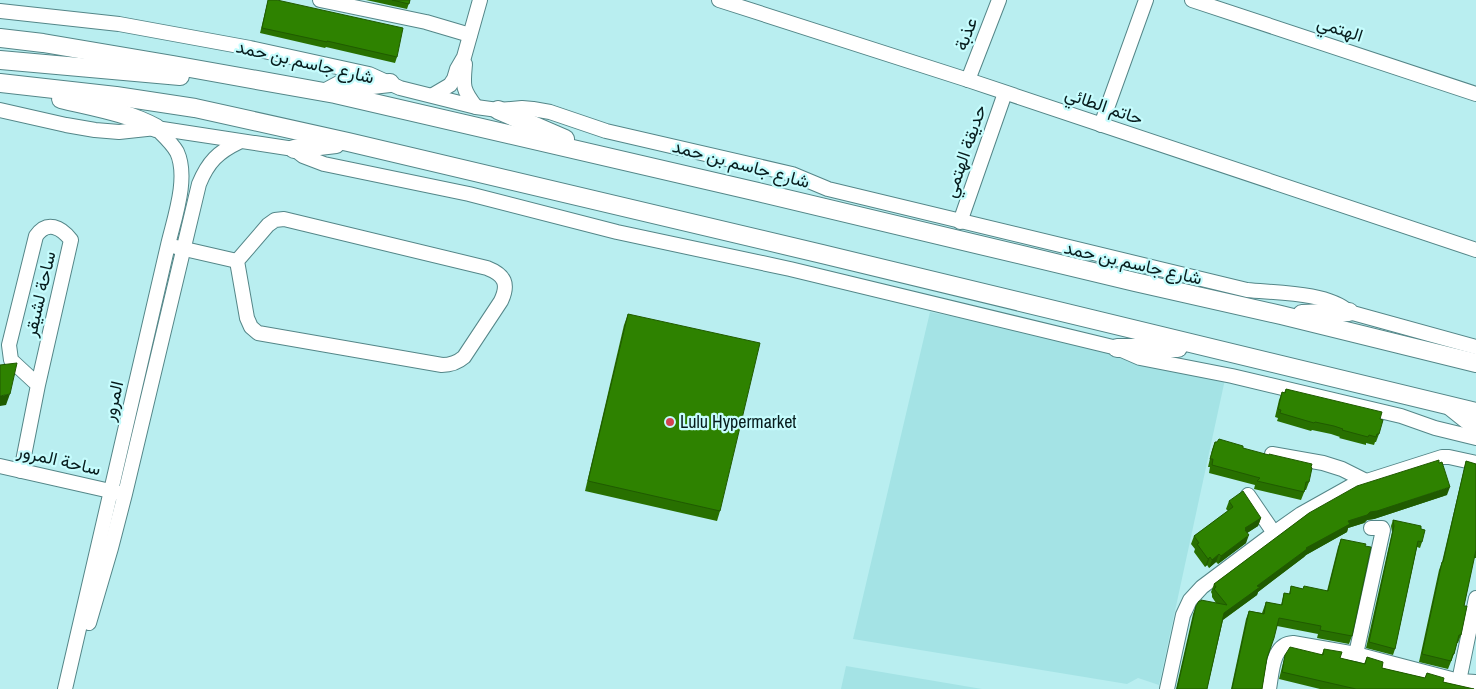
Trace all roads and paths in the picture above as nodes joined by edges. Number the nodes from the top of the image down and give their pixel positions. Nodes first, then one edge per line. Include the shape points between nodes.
1 (320, 0) edge
2 (480, 0) edge
3 (719, 0) edge
4 (998, 0) edge
5 (1146, 0) edge
6 (1192, 0) edge
7 (0, 11) edge
8 (470, 35) junction
9 (0, 38) edge
10 (464, 57) junction
11 (0, 60) edge
12 (238, 76) junction
13 (968, 80) junction
14 (5, 83) edge
15 (390, 83) junction
16 (326, 92) junction
17 (1005, 93) junction
18 (1476, 94) edge
19 (434, 95) junction
20 (476, 107) junction
21 (0, 110) edge
22 (498, 110) junction
23 (1101, 125) junction
24 (156, 128) junction
25 (239, 142) junction
26 (348, 142) junction
27 (294, 149) junction
28 (581, 151) junction
29 (960, 222) junction
30 (168, 245) junction
31 (184, 249) junction
32 (1476, 250) edge
33 (237, 261) junction
34 (1349, 312) junction
35 (1281, 315) junction
36 (1476, 347) edge
37 (1116, 348) junction
38 (1224, 351) junction
39 (1476, 363) edge
40 (136, 382) junction
41 (38, 385) junction
42 (150, 385) junction
43 (1451, 407) junction
44 (1476, 412) edge
45 (1476, 427) edge
46 (1476, 438) edge
47 (1272, 454) edge
48 (1476, 463) edge
49 (0, 466) edge
50 (21, 471) junction
51 (1366, 481) junction
52 (110, 491) junction
53 (125, 494) junction
54 (1248, 496) edge
55 (1371, 528) dead end
56 (1274, 533) junction
57 (1476, 598) edge
58 (1356, 654) junction
59 (1459, 681) junction
60 (1476, 682) edge
61 (66, 689) edge
62 (73, 689) edge
63 (1167, 689) edge
64 (1269, 689) edge

1 - 8 street via 426,22
2 - 8 street
3 - 13 street, حاتم الطائي
4 - 13 street, عذبة
5 - 23 street
6 - 18 street, الهتمي
7 - 15 street, شارع جاسم بن حمد via 119,24 250,48 369,74
8 - 10 street
9 - 12 main road, شارع جاسم بن حمد
10 - 19 street via 452,82
10 - 20 street via 464,88
11 - 12 main road via 180,76
12 - 16 main road, شارع جاسم بن حمد
13 - 17 street, حاتم الطائي
14 - 24 main road via 30,93 134,117
14 - 26 main road via 195,108
15 - 16 main road via 366,86 345,83
15 - 19 street, شارع جاسم بن حمد
16 - 28 main road, شارع جاسم بن حمد
17 - 23 street, حاتم الطائي
17 - 29 street, حديقة الهتمي
19 - 20 street, شارع جاسم بن حمد
20 - 22 street, شارع جاسم بن حمد
21 - 24 street via 95,130 119,132
22 - 28 main road via 568,141
22 - 29 street, شارع جاسم بن حمد via 522,108 550,112 606,131 792,174 828,189
23 - 32 street, حاتم الطائي
24 - 25 street
24 - 30 street, المرور via 177,152 182,171
25 - 27 street
25 - 31 street, المرور via 221,152 204,171
26 - 27 main road
26 - 38 main road
27 - 37 street via 302,156 324,164 469,194 617,232 737,257
28 - 35 main road, شارع جاسم بن حمد
29 - 34 street, شارع جاسم بن حمد via 1247,290 1322,299
30 - 31 street
30 - 40 street, المرور
31 - 33 street
31 - 42 street, المرور
33 - 33 street via 268,225 284,219 487,268 504,280 506,291 464,357 450,365 442,365 258,333 247,318
34 - 35 main road
34 - 36 street, شارع جاسم بن حمد
35 - 39 main road, شارع جاسم بن حمد
37 - 38 main road
37 - 46 street via 1140,358 1242,378 1401,416
38 - 43 main road
40 - 42 street
40 - 52 street, المرور
41 - 41 street, ساحة لشيقر via 71,240 57,228 47,227 36,236 9,345 11,360
41 - 50 street, ساحة لشيقر
42 - 53 street, المرور
43 - 44 main road
43 - 45 main road
47 - 51 street via 1342,469
48 - 51 street via 1442,457
49 - 50 street, ساحة المرور
50 - 52 street, ساحة المرور
51 - 56 street via 1301,514
52 - 53 street, ساحة المرور
52 - 61 street, المرور
53 - 62 street, المرور
54 - 56 street
55 - 58 street via 1383,530
56 - 63 street via 1202,587 1190,600 1183,615
57 - 59 street
58 - 59 street
58 - 64 street via 1288,643 1277,652
59 - 60 street

